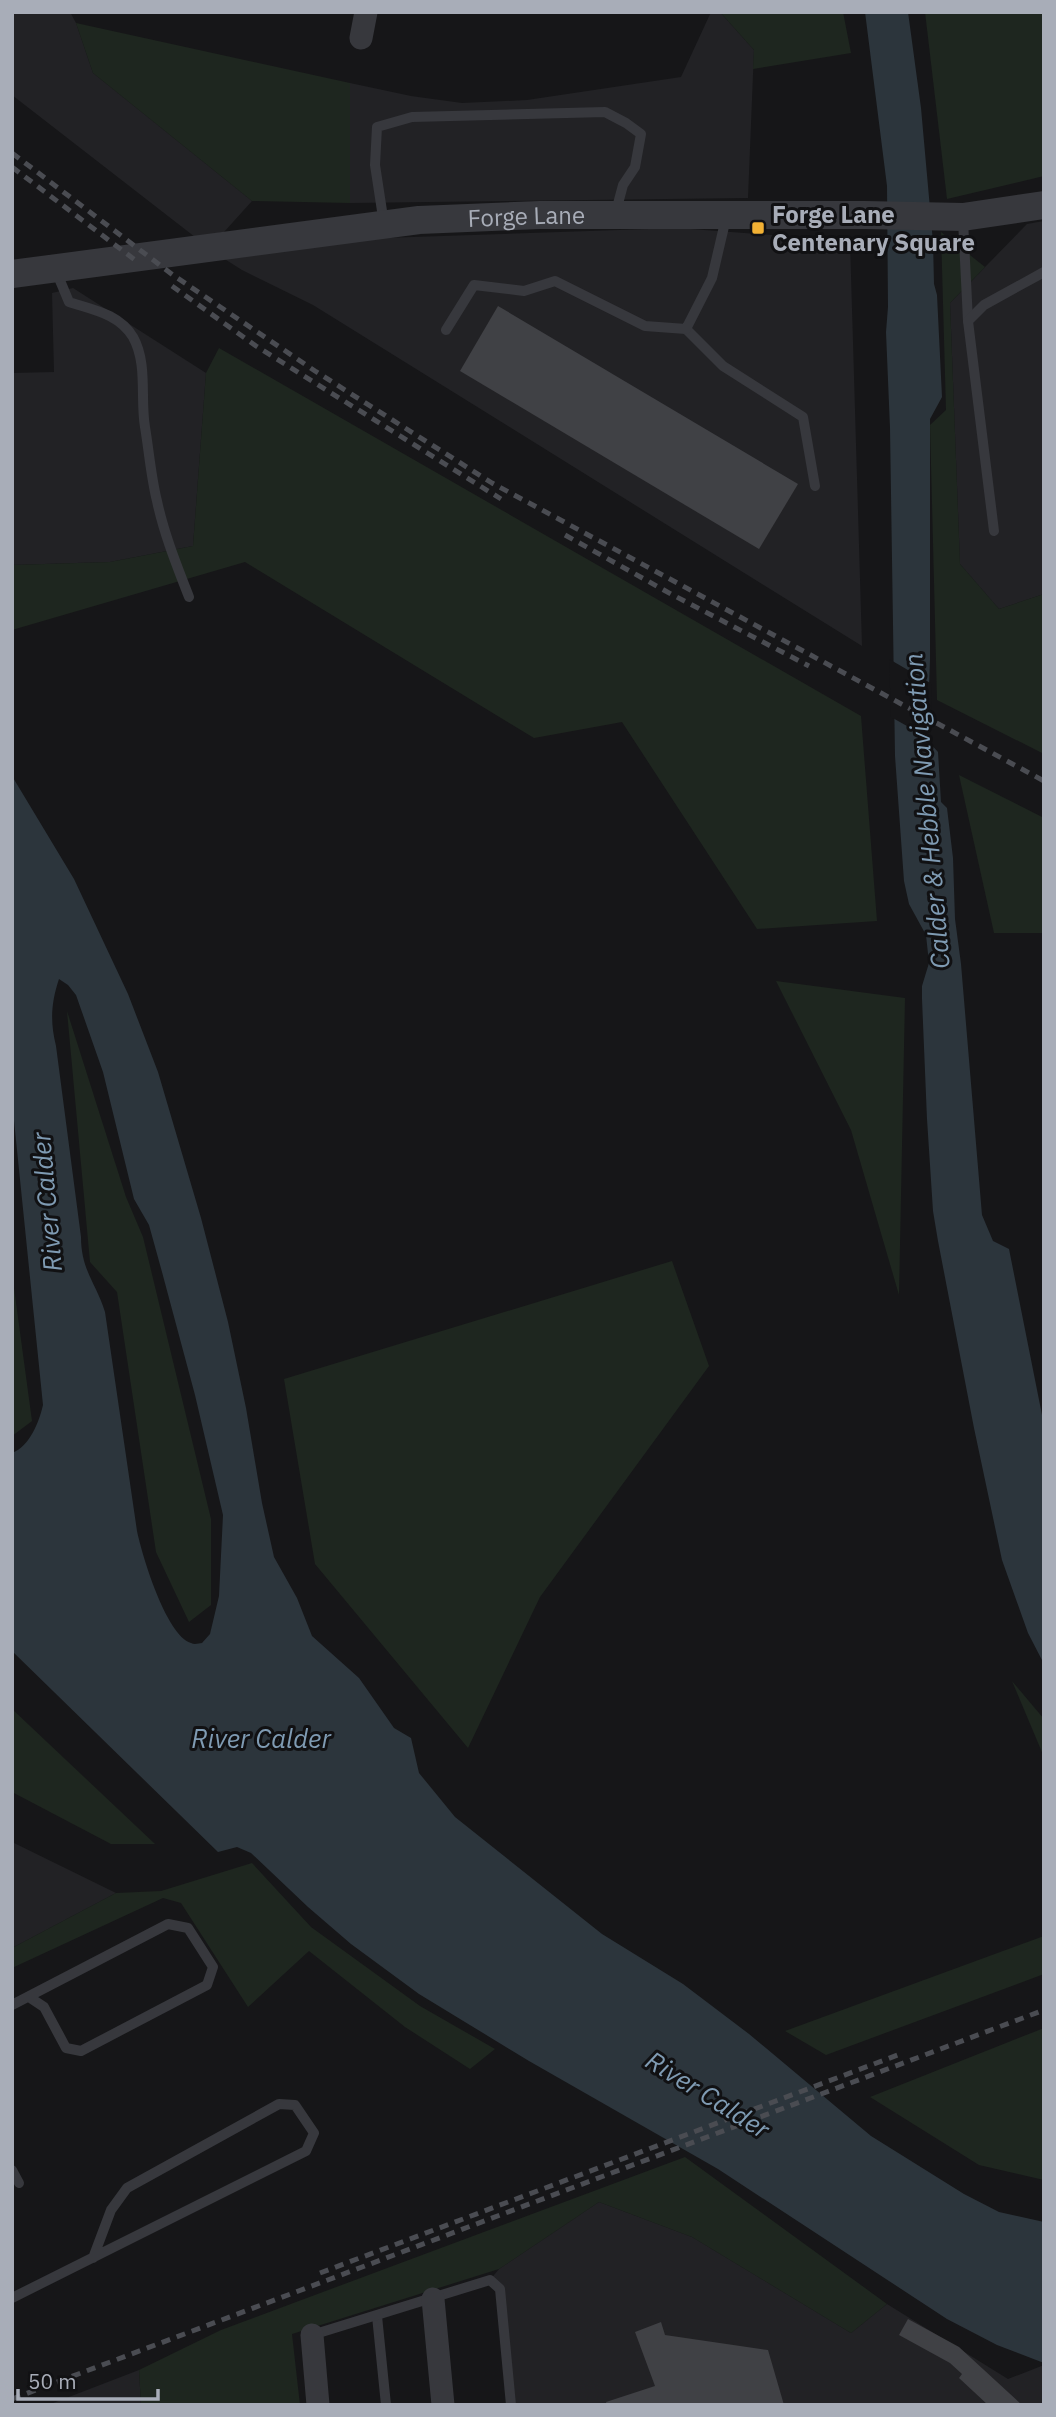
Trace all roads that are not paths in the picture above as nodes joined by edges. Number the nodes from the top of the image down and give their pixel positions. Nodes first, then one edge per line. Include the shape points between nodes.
1 (366, 12) edge
2 (361, 38) dead end
3 (1044, 205) edge
4 (615, 215) junction
5 (726, 215) junction
6 (953, 217) junction
7 (384, 225) junction
8 (55, 268) junction
9 (1044, 272) edge
10 (12, 274) edge
11 (968, 321) junction
12 (686, 329) junction
13 (446, 330) dead end
14 (815, 486) dead end
15 (994, 531) dead end
16 (189, 597) dead end
17 (29, 1997) junction
18 (12, 2005) edge
19 (12, 2170) edge
20 (19, 2183) dead end
21 (93, 2258) junction
22 (12, 2298) edge
23 (433, 2299) junction
24 (377, 2316) junction
25 (312, 2335) joint
26 (318, 2405) edge
27 (386, 2405) edge
28 (443, 2405) edge
29 (511, 2405) edge

1 - 2 street
3 - 6 street, Forge Lane
4 - 5 street, Forge Lane
4 - 7 street, Forge Lane
4 - 7 lane via 623,185 635,167 641,134 606,113 412,117 377,127 375,165
5 - 6 street, Forge Lane
5 - 12 lane via 712,278
6 - 11 lane
7 - 8 street, Forge Lane
8 - 10 street, Forge Lane
8 - 16 lane via 69,302 119,320 138,347 157,502
9 - 11 lane via 984,305
11 - 15 lane
12 - 13 lane via 645,326 555,281 524,291 474,285
12 - 14 lane via 723,366 803,417
17 - 17 lane via 168,1924 188,1928 213,1967 207,1985 81,2051 66,2048 44,2007
17 - 18 lane
19 - 20 lane
21 - 21 lane via 111,2210 127,2188 279,2104 295,2105 314,2133 306,2151
21 - 22 lane
23 - 24 lane
23 - 28 street
23 - 29 lane via 490,2280 500,2289
24 - 25 lane
24 - 27 lane
25 - 26 street

